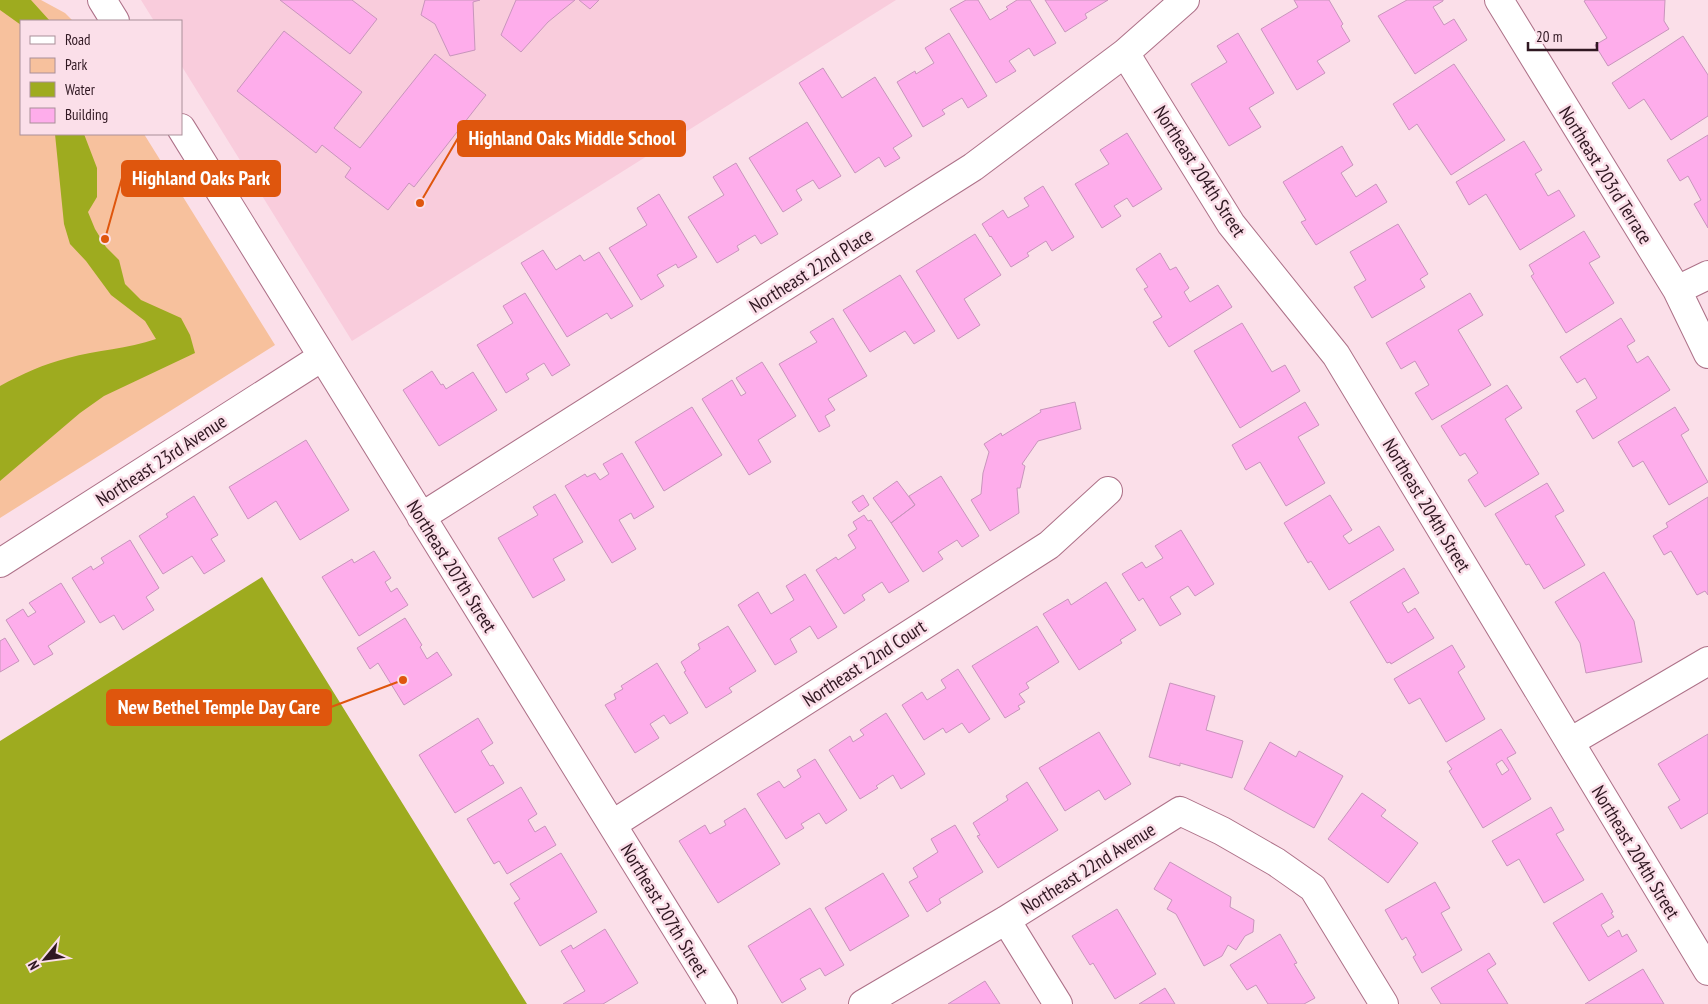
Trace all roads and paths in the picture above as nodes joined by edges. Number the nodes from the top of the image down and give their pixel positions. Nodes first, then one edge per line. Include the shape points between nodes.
1 (102, 0) edge
2 (1185, 0) edge
3 (1499, 0) edge
4 (114, 20) edge
5 (1124, 54) junction
6 (182, 130) edge
7 (1708, 275) edge
8 (1677, 290) junction
9 (1708, 354) edge
10 (322, 357) junction
11 (1108, 491) dead end
12 (420, 517) junction
13 (0, 563) edge
14 (1708, 661) edge
15 (1570, 742) junction
16 (613, 824) junction
17 (1006, 920) junction
18 (1708, 971) edge
19 (723, 1004) edge
20 (863, 1004) edge
21 (1058, 1004) edge
22 (1384, 1004) edge

1 - 4 street
2 - 5 street, Northeast 22nd Place
3 - 8 street, Northeast 203rd Terrace
5 - 12 street, Northeast 22nd Place via 974,167
5 - 15 street, Northeast 204th Street via 1232,224 1336,355
6 - 10 street, Northeast 207th Street
7 - 8 street
8 - 9 street, Northeast 203rd Terrace
10 - 12 street, Northeast 207th Street
10 - 13 street, Northeast 23rd Avenue
11 - 16 street, Northeast 22nd Court via 1048,546
12 - 16 street, Northeast 207th Street
14 - 15 street
15 - 18 street, Northeast 204th Street
16 - 19 street, Northeast 207th Street
17 - 20 street, Northeast 22nd Avenue
17 - 21 street
17 - 22 street, Northeast 22nd Avenue via 1180,810 1276,862 1313,888

